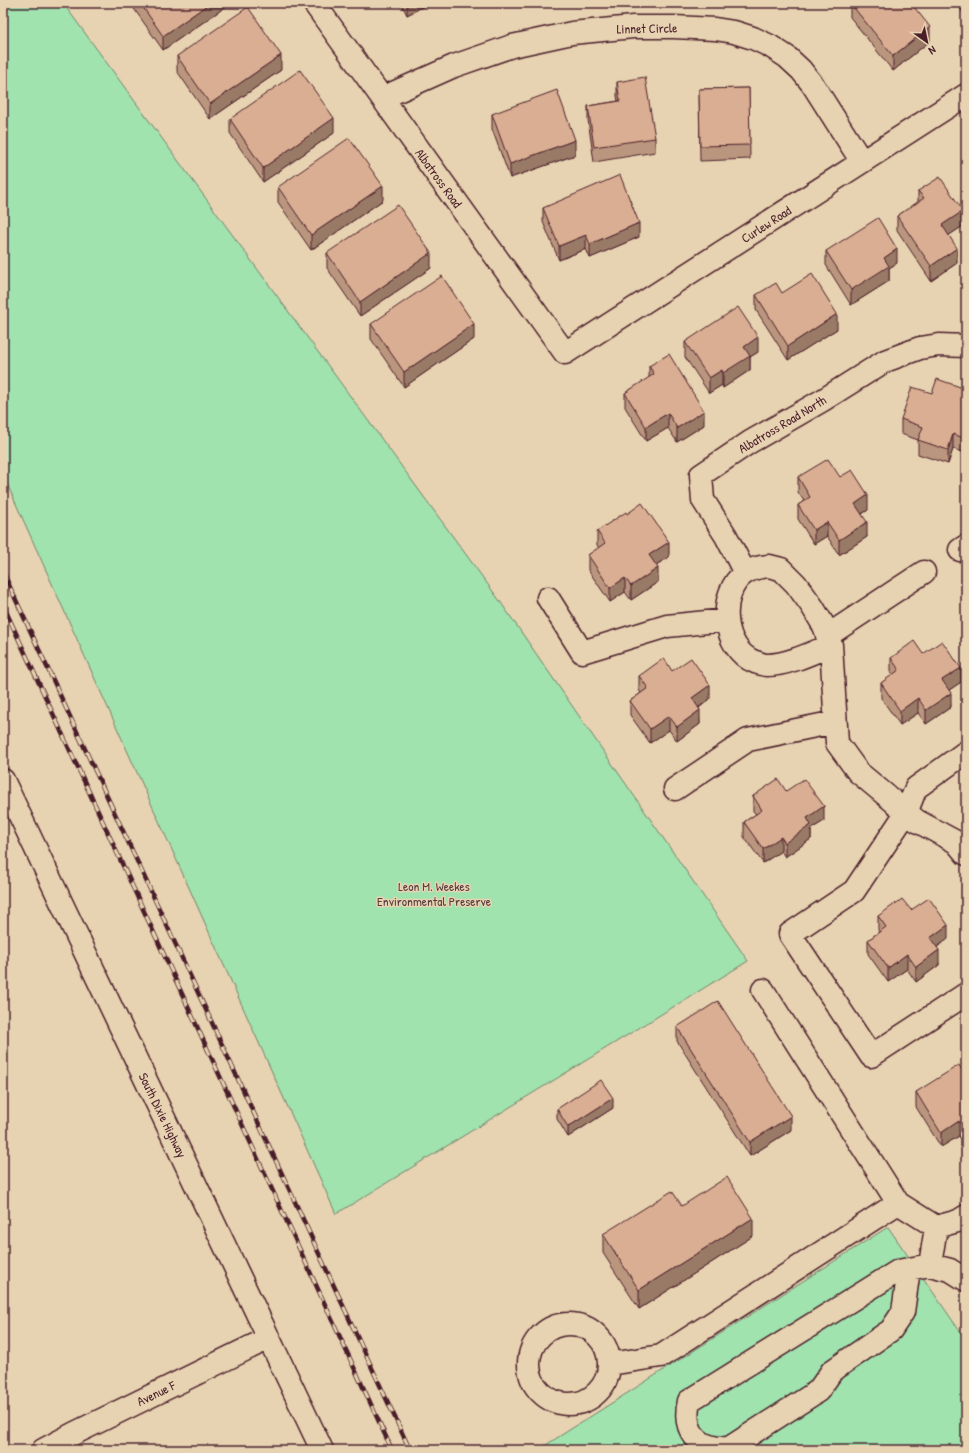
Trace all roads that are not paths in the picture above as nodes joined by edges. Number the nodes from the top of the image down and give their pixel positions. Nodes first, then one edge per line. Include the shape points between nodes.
1 (314, 3) edge
2 (966, 94) edge
3 (382, 98) junction
4 (862, 162) junction
5 (966, 346) edge
6 (565, 353) joint
7 (924, 572) dead end
8 (745, 573) junction
9 (548, 598) dead end
10 (727, 620) junction
11 (829, 641) junction
12 (835, 722) junction
13 (966, 752) edge
14 (3, 780) edge
15 (675, 789) dead end
16 (906, 813) junction
17 (966, 854) edge
18 (762, 990) dead end
19 (966, 994) edge
20 (898, 1203) junction
21 (962, 1219) edge
22 (936, 1227) junction
23 (930, 1265) junction
24 (909, 1269) junction
25 (966, 1280) edge
26 (269, 1338) junction
27 (610, 1364) dead end
28 (43, 1450) edge
29 (322, 1450) edge

1 - 3 street, Albatross Road
2 - 4 street, Curlew Road
3 - 4 street, Linnet Circle via 454,66 512,46 572,33 674,26 734,32 770,46 787,56 801,70
3 - 6 street, Albatross Road
4 - 6 street, Curlew Road
5 - 8 street, Albatross Road North via 939,345 920,348 885,361 750,442 701,475 703,500
7 - 11 street
8 - 10 street via 736,581 731,593 726,612
8 - 11 street via 756,567 781,569 812,606 824,626
9 - 10 street via 582,652 667,626
10 - 11 street via 737,649 751,660 766,666 785,662
11 - 12 street
12 - 15 street via 748,740
12 - 16 street via 837,743 858,772
13 - 16 street via 916,788
14 - 26 street, South Dixie Highway
16 - 17 street via 956,842
16 - 19 street via 854,891 790,934 871,1056
18 - 20 street
20 - 22 street
20 - 27 street via 661,1356
21 - 22 street
22 - 23 street
23 - 24 street
23 - 25 street via 950,1270
24 - 24 street via 898,1271 690,1401 687,1422 699,1441 718,1449 729,1448 818,1391 832,1371 891,1330 903,1312
26 - 28 street, Avenue F
26 - 29 street, South Dixie Highway

